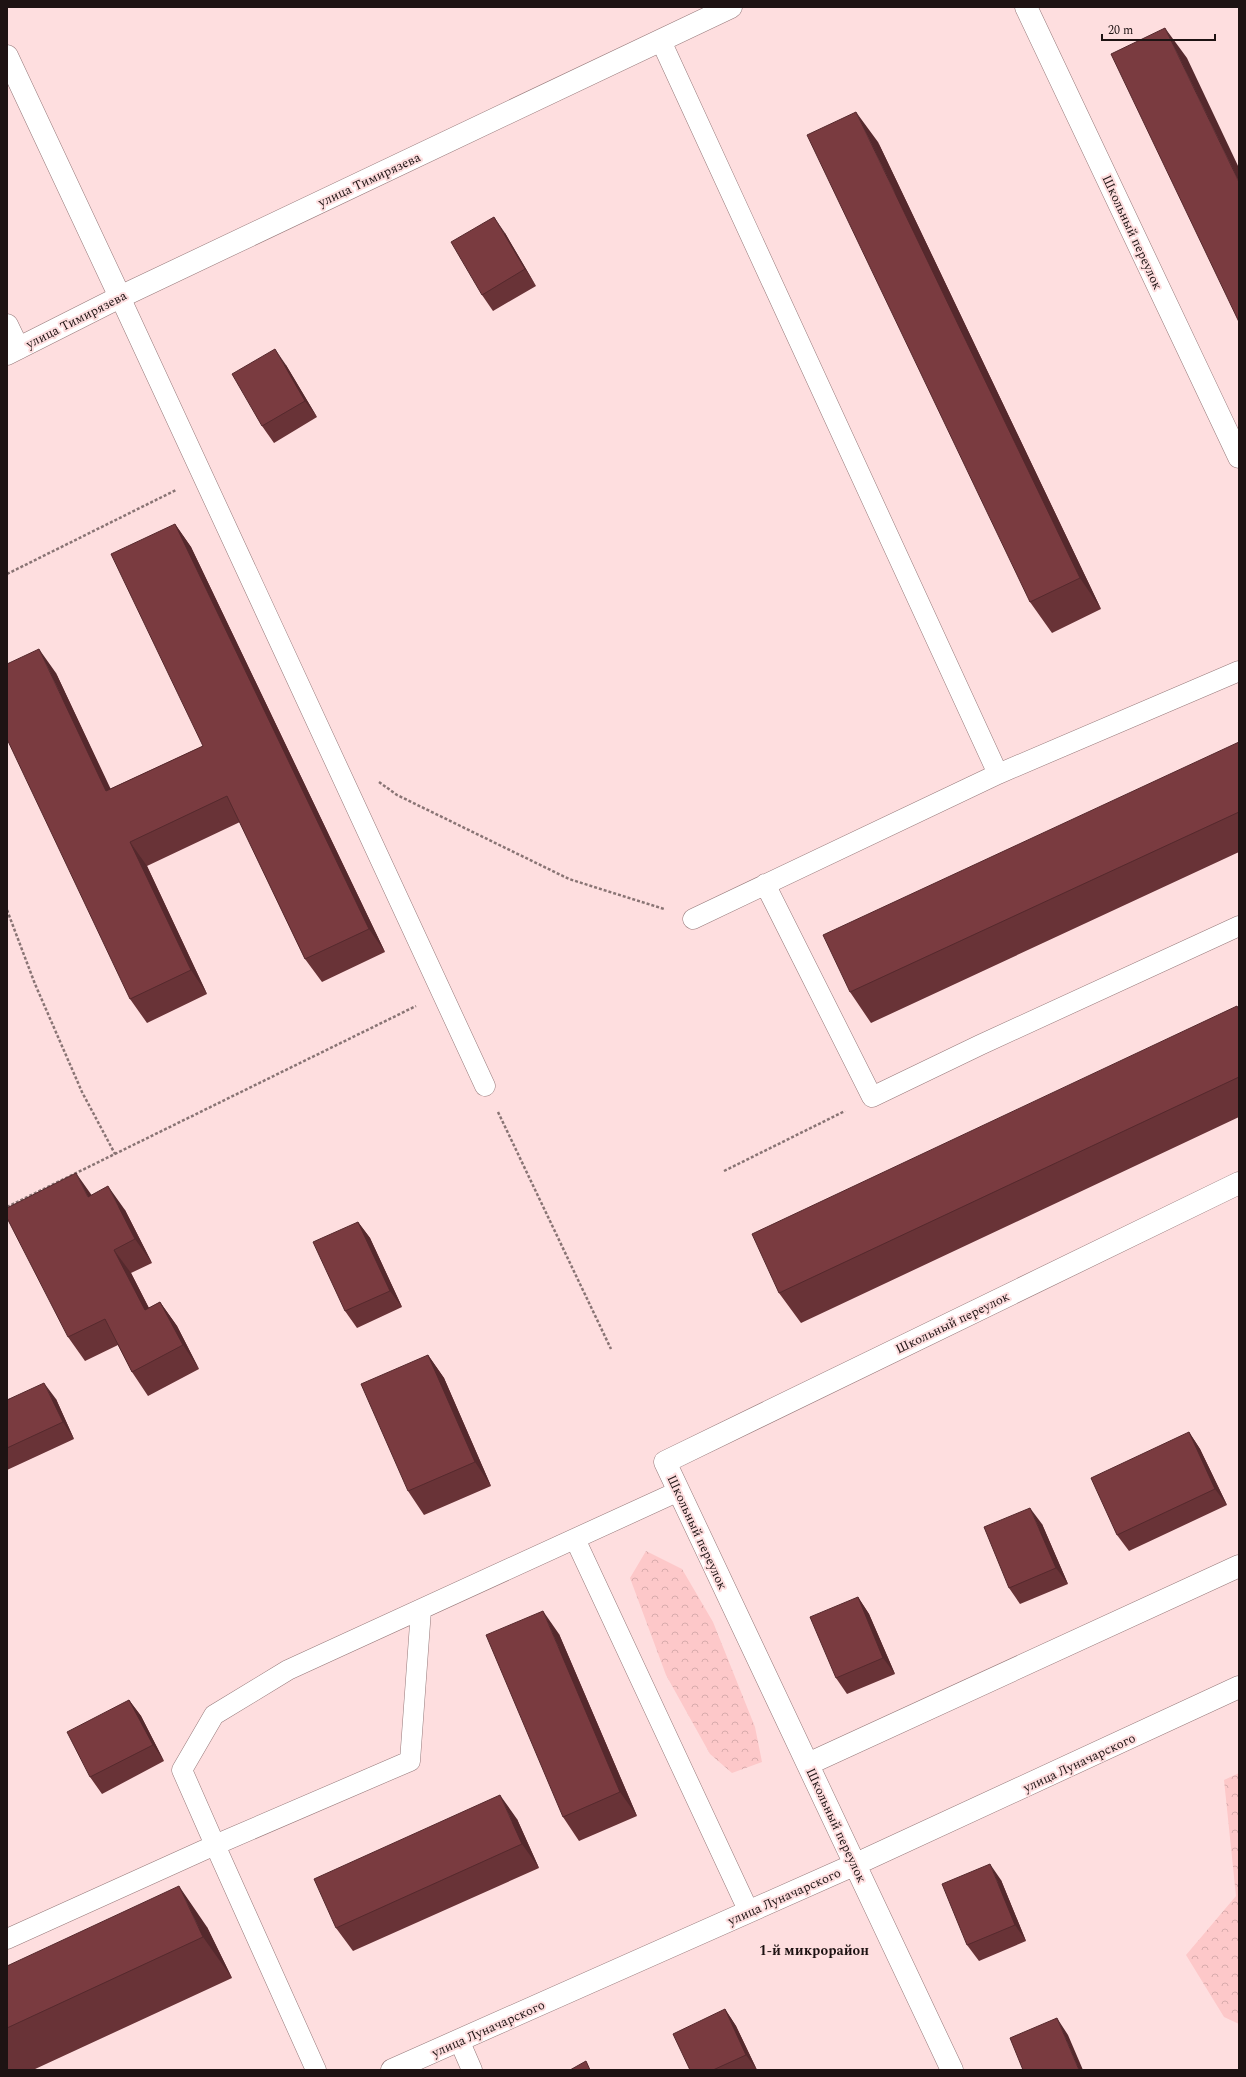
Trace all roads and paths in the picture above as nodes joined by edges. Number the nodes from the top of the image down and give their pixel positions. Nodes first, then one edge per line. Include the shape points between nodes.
1 (732, 7) edge
2 (1026, 7) edge
3 (661, 41) junction
4 (7, 56) edge
5 (120, 297) junction
6 (7, 325) edge
7 (12, 351) edge
8 (1239, 458) edge
9 (203, 477) junction
10 (7, 574) edge
11 (1239, 671) edge
12 (998, 774) junction
13 (378, 781) dead end
14 (765, 884) junction
15 (7, 910) edge
16 (693, 919) joint
17 (1239, 926) edge
18 (442, 993) junction
19 (486, 1086) joint
20 (872, 1097) junction
21 (115, 1154) junction
22 (724, 1171) dead end
23 (1239, 1183) edge
24 (7, 1207) edge
25 (611, 1348) dead end
26 (679, 1491) junction
27 (575, 1538) junction
28 (1239, 1566) edge
29 (421, 1610) junction
30 (1239, 1687) edge
31 (808, 1764) junction
32 (214, 1845) junction
33 (856, 1864) junction
34 (749, 1912) junction
35 (7, 1939) edge
36 (459, 2040) junction
37 (316, 2070) edge
38 (392, 2070) edge
39 (472, 2070) edge
40 (952, 2070) edge

1 - 3 street, улица Тимирязева
2 - 8 street, Школьный переулок
3 - 5 street, улица Тимирязева
3 - 12 lane
4 - 5 street
5 - 7 street, улица Тимирязева
5 - 9 lane
6 - 7 street
9 - 10 path
9 - 18 lane
11 - 12 lane
12 - 14 lane
13 - 16 path via 397,795 569,879
14 - 16 lane
14 - 20 lane
15 - 21 path via 35,984 82,1092
17 - 20 lane
18 - 19 lane
18 - 21 path
19 - 25 path
20 - 22 path
21 - 24 path
23 - 26 street, Школьный переулок via 665,1462
26 - 27 lane
26 - 31 street, Школьный переулок
27 - 29 lane
27 - 34 lane
28 - 31 street
29 - 32 lane via 410,1761
29 - 32 lane via 288,1670 214,1715 182,1770
30 - 33 street, улица Луначарского
31 - 33 street, Школьный переулок
32 - 35 lane
32 - 37 lane
33 - 34 street, улица Луначарского
33 - 40 street, Школьный переулок
34 - 36 street, улица Луначарского
36 - 38 street, улица Луначарского
36 - 39 lane

